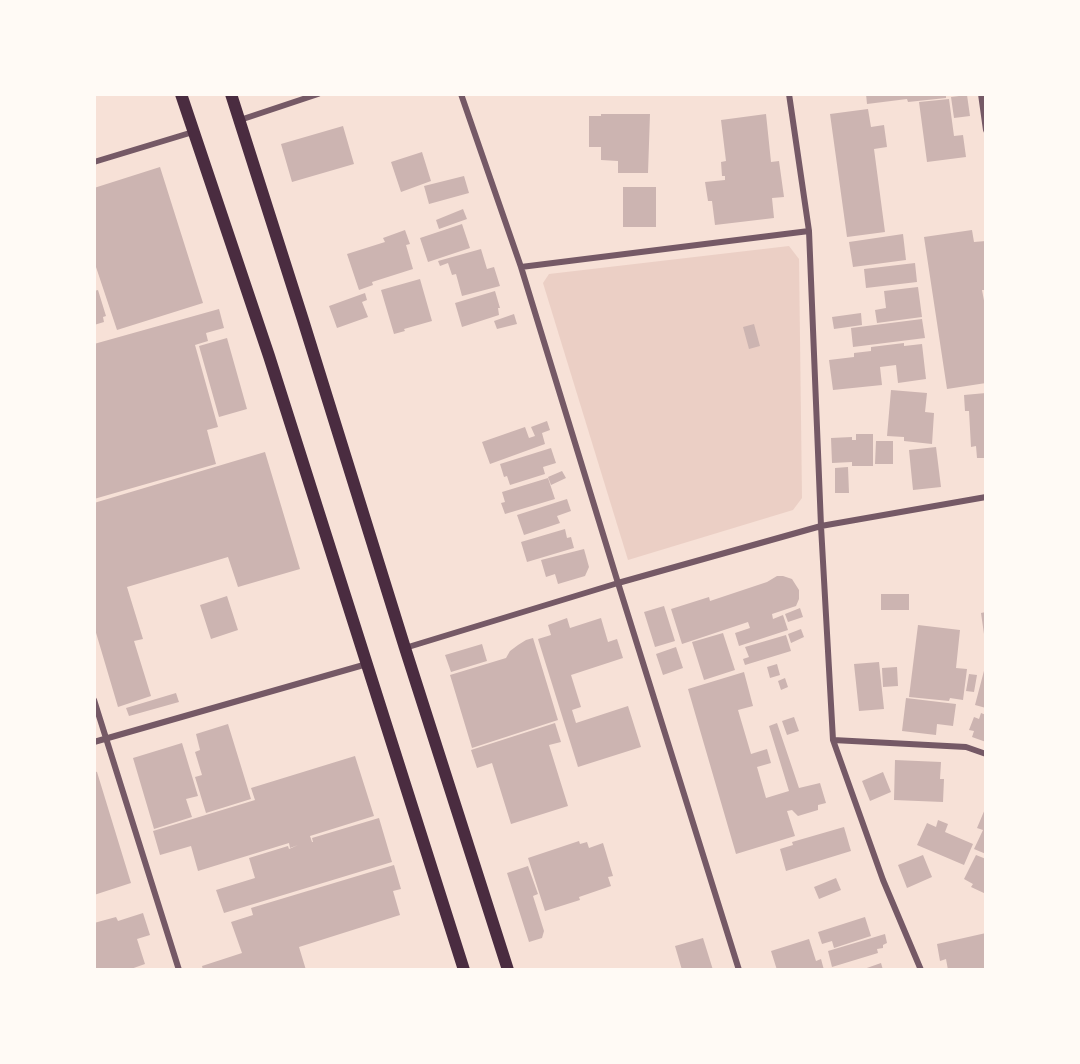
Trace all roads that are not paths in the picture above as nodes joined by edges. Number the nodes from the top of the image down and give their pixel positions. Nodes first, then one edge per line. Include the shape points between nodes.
1 (181, 94) edge
2 (231, 94) edge
3 (318, 94) edge
4 (461, 94) edge
5 (789, 94) edge
6 (981, 94) edge
7 (240, 120) junction
8 (986, 130) edge
9 (193, 132) junction
10 (94, 162) edge
11 (809, 231) junction
12 (520, 267) junction
13 (986, 497) edge
14 (821, 526) junction
15 (618, 583) junction
16 (405, 648) junction
17 (367, 664) junction
18 (94, 700) edge
19 (106, 738) junction
20 (834, 740) junction
21 (94, 742) edge
22 (986, 754) edge
23 (179, 969) edge
24 (464, 969) edge
25 (508, 969) edge
26 (739, 969) edge
27 (921, 969) edge

1 - 9 main road
2 - 7 main road
3 - 7 street
4 - 12 street
5 - 11 street
6 - 8 street
7 - 16 main road
9 - 10 street
9 - 17 main road
11 - 12 street
11 - 14 street
12 - 15 street
13 - 14 street
14 - 15 street
14 - 20 street
15 - 16 street
15 - 26 street
16 - 25 main road
17 - 19 street
17 - 24 main road
18 - 19 street
19 - 21 street
19 - 23 street
20 - 22 street via 966,747
20 - 27 street via 883,880

